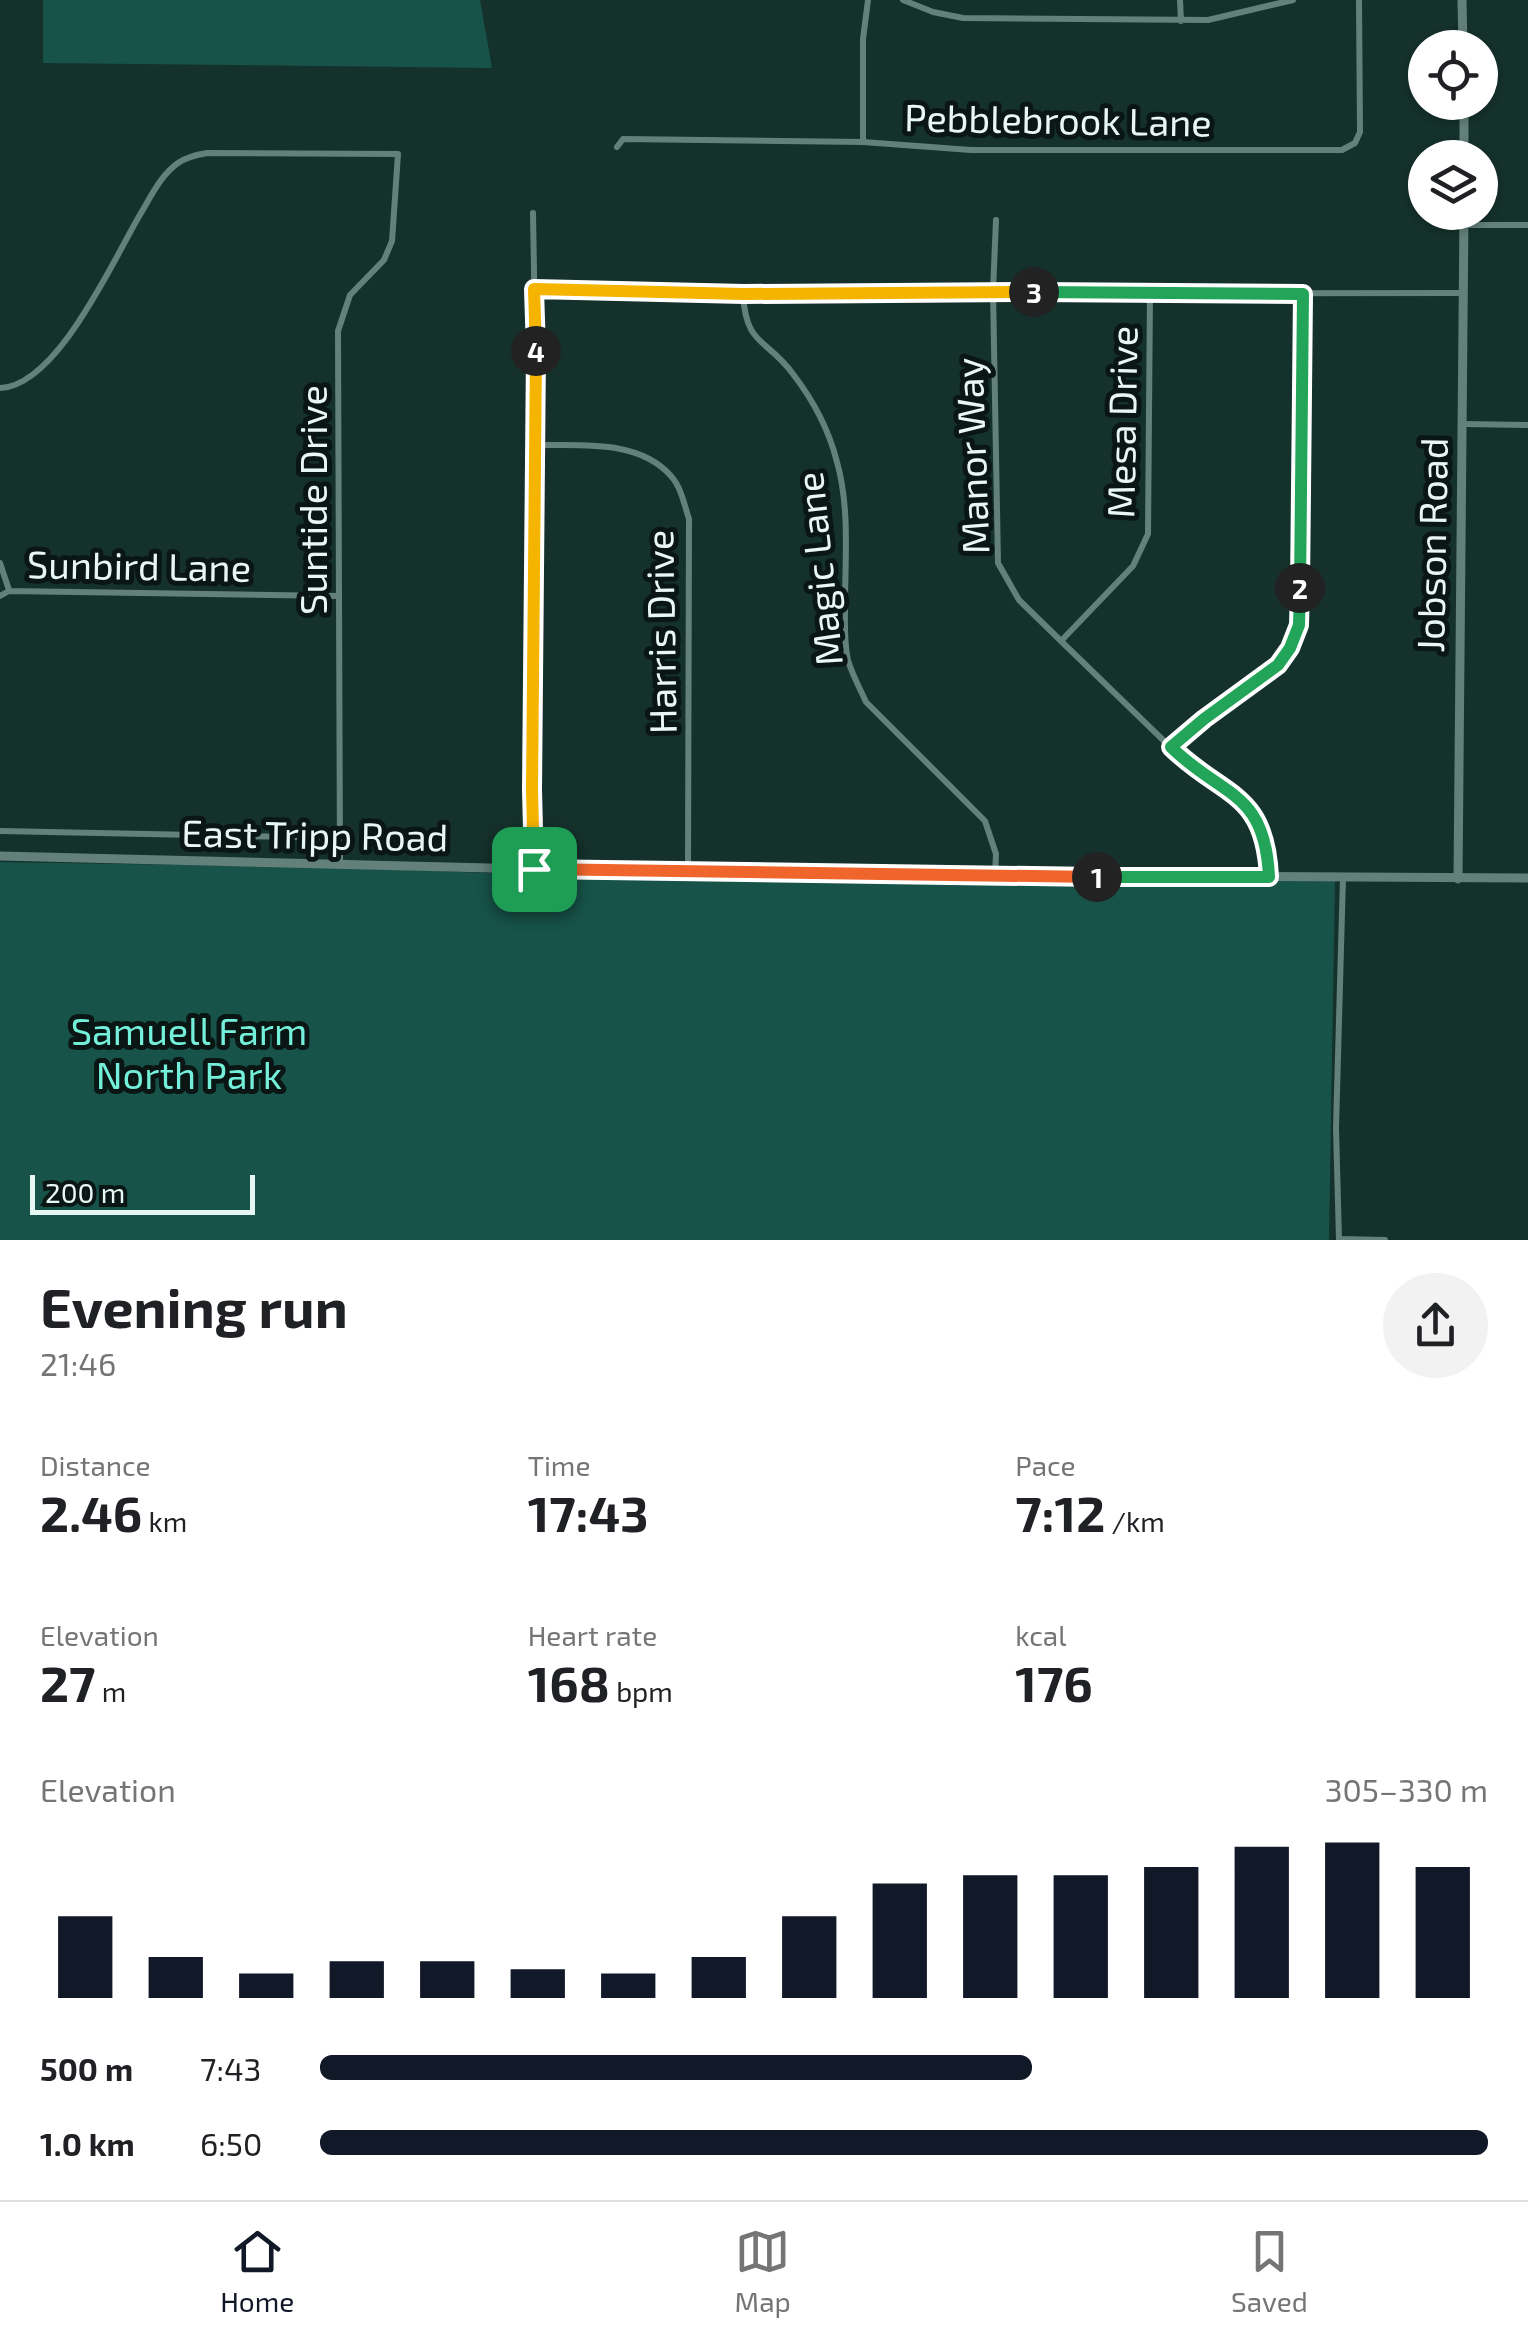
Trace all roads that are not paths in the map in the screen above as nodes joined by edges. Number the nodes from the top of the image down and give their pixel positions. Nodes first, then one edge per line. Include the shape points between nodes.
1 (868, 0) edge
2 (903, 0) edge
3 (1180, 0) edge
4 (1292, 0) edge
5 (1359, 0) edge
6 (1462, 0) edge
7 (1180, 21) junction
8 (1463, 30) edge
9 (863, 142) junction
10 (617, 147) dead end
11 (533, 213) dead end
12 (996, 220) dead end
13 (1498, 225) edge
14 (1528, 225) edge
15 (1464, 230) edge
16 (534, 289) junction
17 (993, 291) junction
18 (1150, 292) junction
19 (1464, 293) junction
20 (744, 294) junction
21 (1303, 294) junction
22 (0, 388) edge
23 (1462, 424) junction
24 (1528, 426) edge
25 (537, 445) junction
26 (0, 563) edge
27 (9, 591) junction
28 (0, 596) edge
29 (339, 596) junction
30 (1061, 641) junction
31 (1171, 747) junction
32 (0, 831) edge
33 (340, 838) junction
34 (0, 856) edge
35 (340, 864) junction
36 (534, 869) junction
37 (688, 873) junction
38 (995, 877) junction
39 (1269, 877) junction
40 (1342, 877) junction
41 (1458, 878) junction
42 (1528, 878) edge
43 (1339, 1239) edge
44 (1385, 1240) edge

1 - 9 street
2 - 7 street via 963,18
3 - 7 street
4 - 7 street via 1225,18
5 - 9 street, Pebblebrook Lane via 1360,132 1342,150 970,150
6 - 8 street
9 - 10 street, Pebblebrook Lane via 623,139
11 - 16 street
12 - 17 street, Manor Way
13 - 14 street
15 - 19 street, Jobson Road
16 - 20 street
16 - 25 street
17 - 18 street
17 - 20 street
17 - 30 street, Manor Way via 998,563 1019,600
18 - 21 street
18 - 30 street, Mesa Drive via 1148,534 1133,566
19 - 21 street
19 - 23 street, Jobson Road
20 - 38 street, Magic Lane via 748,328 805,391 838,464 848,660 866,702 985,822 996,854
21 - 31 street via 1299,625 1278,665
22 - 29 street, Suntide Drive via 35,374 71,336 156,188 179,162 206,153 398,154 392,241 384,260 350,295 338,331
23 - 24 street
23 - 41 street, Jobson Road
25 - 36 street
25 - 37 street, Harris Drive via 617,448 662,468 682,496 689,519
26 - 27 street
27 - 28 street, Sunbird Lane
27 - 29 street, Sunbird Lane
29 - 33 street, Suntide Drive
30 - 31 street, Manor Way
31 - 39 street, Manor Way via 1250,808 1268,846
32 - 33 street
33 - 35 street, Suntide Drive
34 - 35 street, East Tripp Road
35 - 36 street, East Tripp Road
36 - 37 street, East Tripp Road
37 - 38 street, East Tripp Road
38 - 39 street, East Tripp Road
39 - 40 street, East Tripp Road
40 - 41 street, East Tripp Road
40 - 43 street
41 - 42 street, East Tripp Road
43 - 44 street

